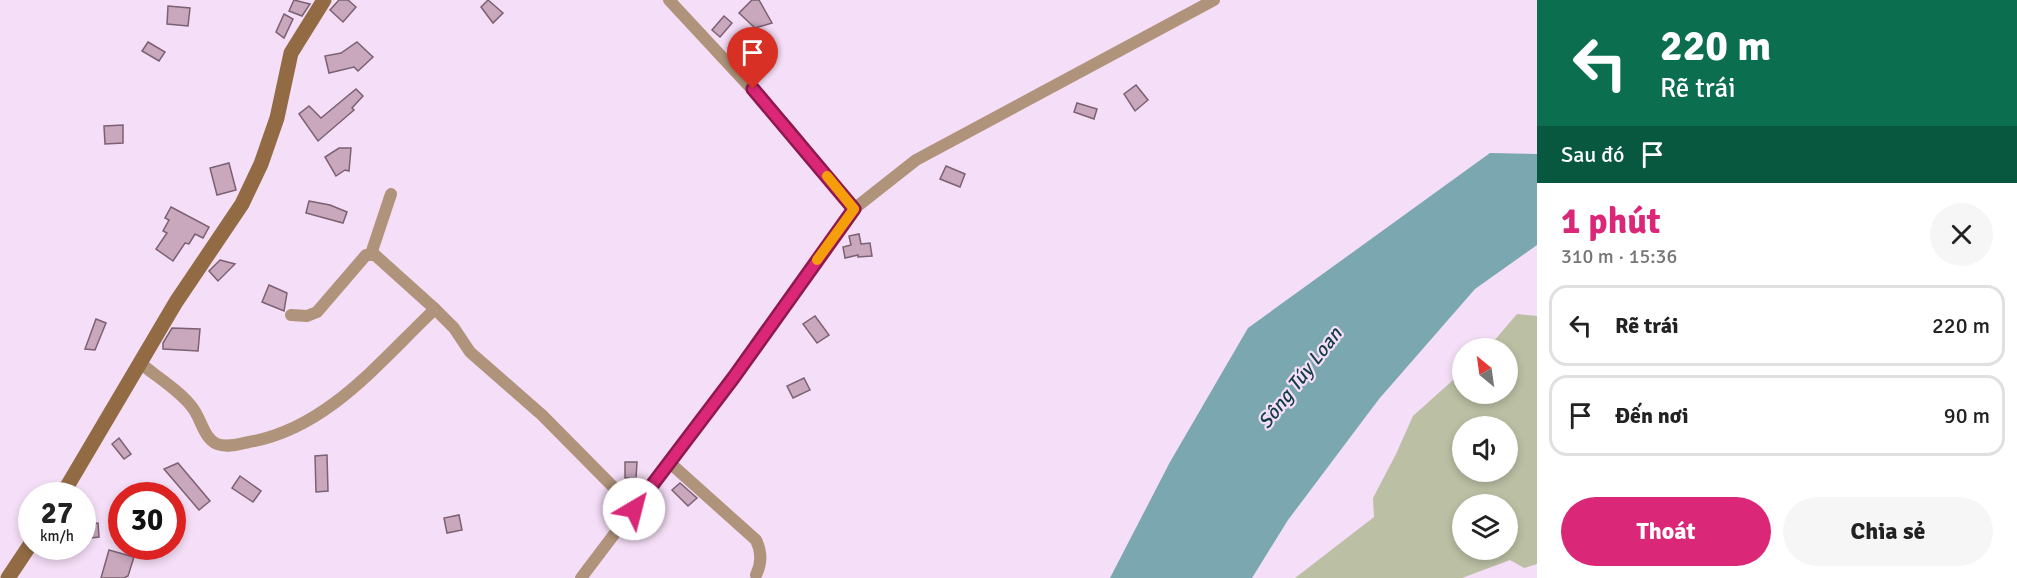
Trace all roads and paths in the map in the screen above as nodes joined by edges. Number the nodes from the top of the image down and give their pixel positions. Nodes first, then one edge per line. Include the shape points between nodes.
1 (324, 0) edge
2 (669, 0) edge
3 (1214, 0) edge
4 (391, 194) dead end
5 (854, 209) junction
6 (371, 254) junction
7 (435, 309) junction
8 (291, 315) dead end
9 (140, 363) junction
10 (670, 462) junction
11 (70, 482) edge
12 (634, 509) junction
13 (20, 560) edge
14 (756, 575) dead end
15 (8, 578) edge
16 (581, 578) edge

1 - 9 street via 291,53 277,118 242,204
2 - 5 street via 788,128
3 - 5 street via 916,160
4 - 6 street
5 - 10 street
6 - 7 street
6 - 8 street via 317,312
7 - 9 street via 341,399 296,428 270,439 226,446 214,443 187,401
7 - 12 street via 470,352 542,415
9 - 11 street
10 - 12 street
10 - 14 street via 756,540 761,554
12 - 16 street
13 - 15 street

